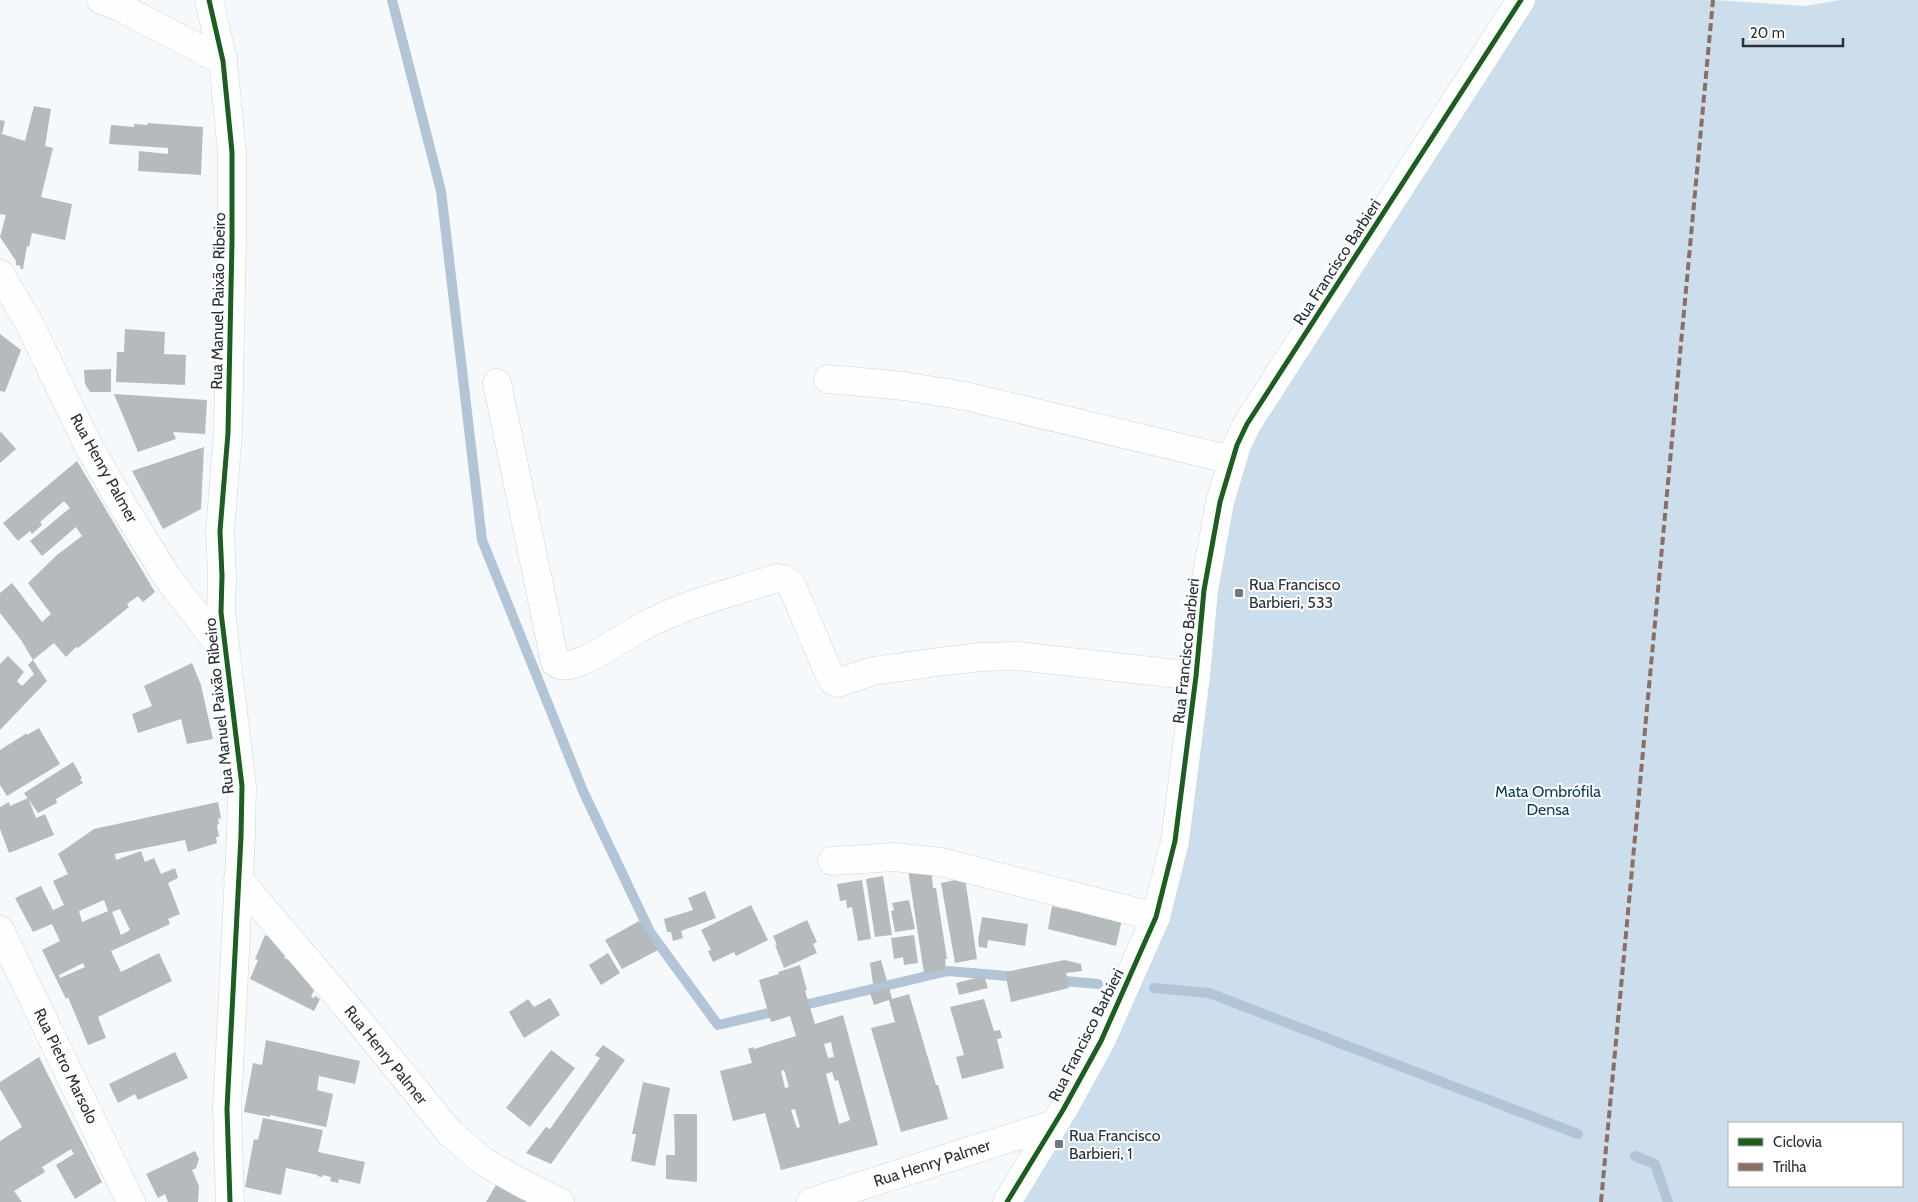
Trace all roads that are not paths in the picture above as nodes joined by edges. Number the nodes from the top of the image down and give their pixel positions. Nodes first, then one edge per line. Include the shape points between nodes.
1 (101, 0) edge
2 (209, 0) edge
3 (1520, 0) edge
4 (223, 61) junction
5 (0, 274) edge
6 (828, 379) dead end
7 (497, 383) dead end
8 (1232, 460) junction
9 (224, 652) junction
10 (1196, 676) junction
11 (832, 861) dead end
12 (238, 879) junction
13 (1156, 917) junction
14 (0, 930) edge
15 (1054, 1124) junction
16 (131, 1202) edge
17 (230, 1202) edge
18 (560, 1202) edge
19 (811, 1202) edge
20 (1007, 1202) edge

1 - 4 street
2 - 4 street, Rua Manuel Paixão Ribeiro
3 - 8 street, Rua Francisco Barbieri via 1247,424
4 - 9 street, Rua Manuel Paixão Ribeiro via 232,152 228,434 220,531
5 - 9 street, Rua Henry Palmer via 29,323 88,444 120,501 167,577
6 - 8 street via 965,396
7 - 10 street via 558,665 575,664 596,655 676,609 777,578 791,584 828,671 838,683 892,668 980,657 1017,656
8 - 10 street, Rua Francisco Barbieri via 1220,502 1206,578
9 - 12 street, Rua Manuel Paixão Ribeiro via 242,786
10 - 13 street, Rua Francisco Barbieri via 1175,841
11 - 13 street via 894,857 941,862
12 - 17 street, Rua Manuel Paixão Ribeiro via 226,1109
12 - 18 street, Rua Henry Palmer via 450,1133 484,1162
13 - 15 street, Rua Francisco Barbieri via 1101,1041
14 - 16 street, Rua Pietro Marsolo
15 - 19 street, Rua Henry Palmer
15 - 20 street, Rua Francisco Barbieri

